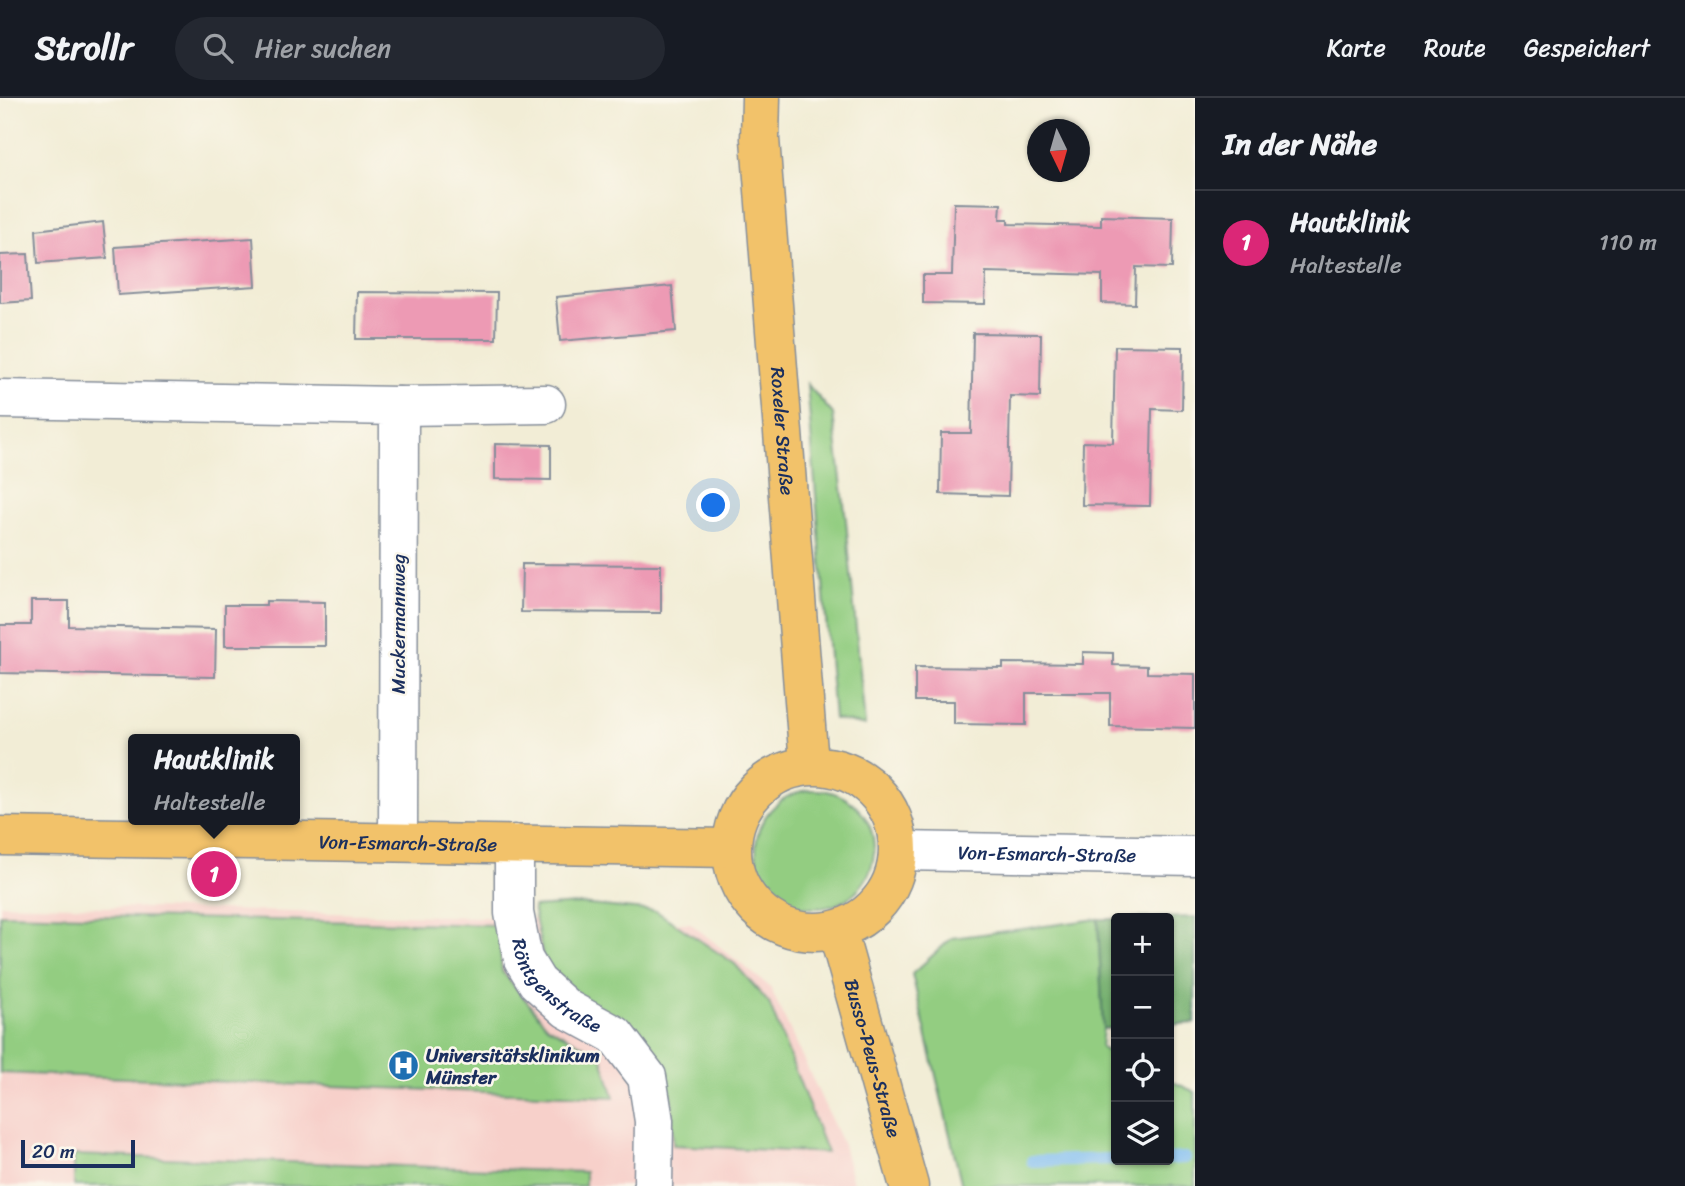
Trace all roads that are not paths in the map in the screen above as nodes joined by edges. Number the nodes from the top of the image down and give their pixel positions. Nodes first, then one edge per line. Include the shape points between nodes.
1 (761, 98) edge
2 (0, 399) edge
3 (546, 404) dead end
4 (399, 406) junction
5 (809, 764) junction
6 (0, 836) edge
7 (398, 842) junction
8 (514, 844) junction
9 (730, 848) junction
10 (900, 851) junction
11 (1195, 856) edge
12 (837, 930) junction
13 (653, 1186) edge
14 (909, 1186) edge

1 - 5 main road, Roxeler Straße via 760,139
2 - 4 street
3 - 4 street
4 - 7 street, Muckermannweg
5 - 9 main road via 781,771 758,787 738,814
5 - 10 main road via 842,769 869,784 891,811
6 - 7 main road, Von-Esmarch-Straße
7 - 8 main road, Von-Esmarch-Straße
8 - 9 main road, Von-Esmarch-Straße
8 - 13 street, Röntgenstraße via 514,913 523,958 537,982 568,1009 615,1035 647,1077 654,1121
9 - 12 main road via 737,880 755,908 778,925 808,933
10 - 11 street, Von-Esmarch-Straße
10 - 12 main road via 892,884 870,913
12 - 14 main road, Busso-Peus-Straße

